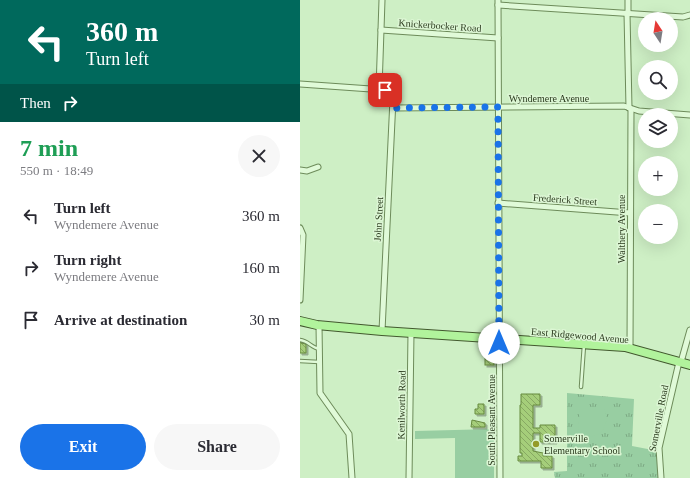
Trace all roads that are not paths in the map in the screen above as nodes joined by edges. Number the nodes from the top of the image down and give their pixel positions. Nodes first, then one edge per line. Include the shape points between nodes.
1 (382, 0) edge
2 (628, 0) edge
3 (498, 2) edge
4 (628, 13) junction
5 (690, 15) edge
6 (381, 30) junction
7 (498, 38) junction
8 (300, 84) edge
9 (379, 90) junction
10 (498, 107) junction
11 (393, 108) junction
12 (630, 108) junction
13 (690, 115) edge
14 (318, 167) dead end
15 (300, 170) edge
16 (498, 203) junction
17 (630, 213) junction
18 (300, 228) edge
19 (300, 300) edge
20 (300, 321) edge
21 (320, 325) junction
22 (690, 330) edge
23 (382, 331) junction
24 (411, 333) junction
25 (499, 338) junction
26 (300, 340) edge
27 (584, 344) junction
28 (320, 349) junction
29 (630, 349) junction
30 (300, 361) edge
31 (320, 362) junction
32 (680, 362) junction
33 (690, 365) edge
34 (582, 387) dead end
35 (352, 478) edge
36 (409, 478) edge
37 (500, 478) edge
38 (661, 478) edge

1 - 6 street
2 - 4 street, Walthery Avenue
3 - 4 street
3 - 7 street, South Pleasant Avenue
4 - 5 street via 683,17
4 - 12 street, Walthery Avenue
6 - 7 street, Knickerbocker Road
6 - 9 street
7 - 10 street, South Pleasant Avenue
8 - 9 street
9 - 11 street via 385,90 391,95
10 - 11 street, Wyndemere Avenue
10 - 12 street, Wyndemere Avenue
10 - 16 street, South Pleasant Avenue
11 - 23 street, John Street
12 - 13 street, Wyndemere Avenue
12 - 17 street, Walthery Avenue
14 - 15 street via 307,171
16 - 17 street, Frederick Street
16 - 25 street, South Pleasant Avenue
17 - 29 street, Walthery Avenue
18 - 19 street via 303,235
20 - 21 main road, East Ridgewood Avenue
21 - 23 main road, East Ridgewood Avenue
21 - 28 street
22 - 32 street, Somerville Road
23 - 24 main road, East Ridgewood Avenue
24 - 25 main road, East Ridgewood Avenue
24 - 36 street, Kenilworth Road
25 - 27 main road, East Ridgewood Avenue
25 - 37 street, South Pleasant Avenue
26 - 28 lane
27 - 29 main road, East Ridgewood Avenue
27 - 34 lane
28 - 31 street
29 - 32 main road, East Ridgewood Avenue
30 - 31 lane
31 - 35 street via 320,393 349,434
32 - 33 main road, East Ridgewood Avenue
32 - 38 street, Somerville Road via 660,448

